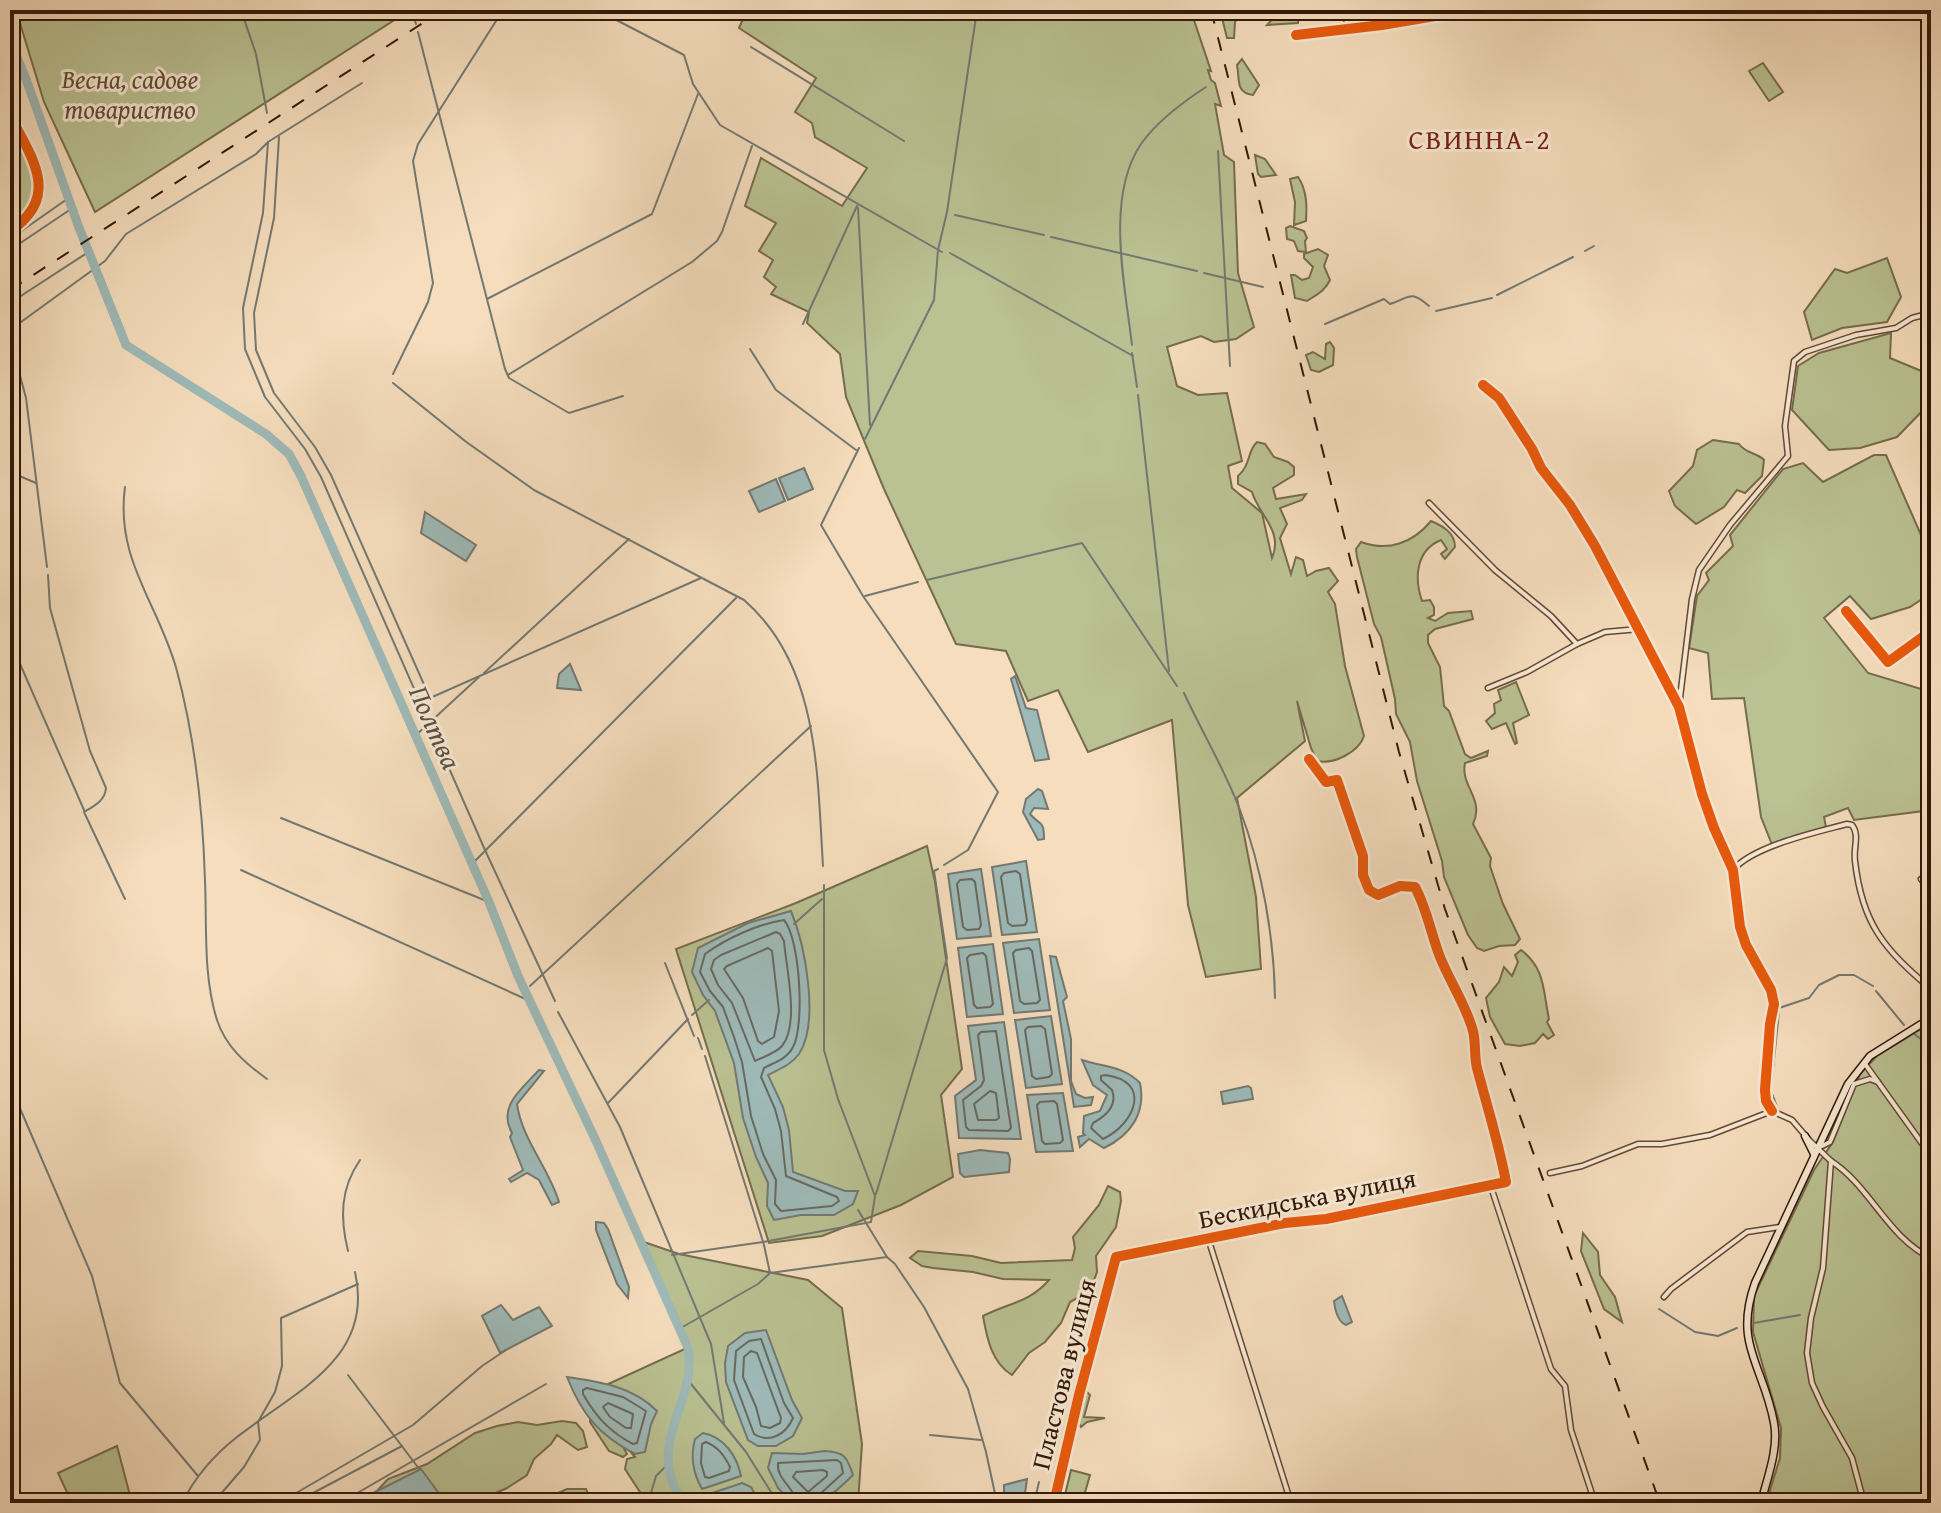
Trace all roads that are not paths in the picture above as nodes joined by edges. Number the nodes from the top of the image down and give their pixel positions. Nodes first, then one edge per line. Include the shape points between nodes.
1 (1345, 10) edge
2 (1470, 10) edge
3 (1348, 30) junction
4 (1296, 35) dead end
5 (10, 116) edge
6 (10, 231) edge
7 (1931, 313) edge
8 (1483, 385) dead end
9 (1429, 503) dead end
10 (1846, 611) dead end
11 (1639, 629) junction
12 (1931, 631) edge
13 (1577, 644) junction
14 (1488, 688) dead end
15 (1679, 707) junction
16 (1309, 759) dead end
17 (1733, 870) junction
18 (1931, 875) edge
19 (1931, 893) edge
20 (1931, 989) edge
21 (1931, 1018) edge
22 (1864, 1062) junction
23 (1879, 1082) junction
24 (1772, 1111) junction
25 (1824, 1134) junction
26 (1805, 1136) junction
27 (1818, 1147) junction
28 (1931, 1156) edge
29 (1813, 1157) junction
30 (1831, 1161) junction
31 (1550, 1173) dead end
32 (1491, 1187) junction
33 (1780, 1227) junction
34 (1208, 1238) junction
35 (1116, 1257) joint
36 (1931, 1258) edge
37 (1664, 1297) dead end
38 (1054, 1503) edge
39 (1291, 1503) edge
40 (1595, 1503) edge
41 (1761, 1503) edge
42 (1864, 1503) edge

1 - 3 street
2 - 3 street
3 - 4 street
5 - 6 street via 38,175 40,192 27,220
7 - 15 street via 1805,352 1794,361 1785,426 1788,456 1699,570
8 - 11 street via 1499,398 1581,523
9 - 13 street
10 - 12 street via 1888,662
11 - 13 street via 1605,632
11 - 15 street
13 - 14 street
15 - 17 street via 1710,817
16 - 32 street, Бескидська вулиця via 1326,782 1337,780 1369,890 1378,895 1400,886 1415,887 1423,902 1473,1032 1476,1066 1506,1182
17 - 20 street via 1772,848 1852,825 1869,922 1900,962
17 - 24 street via 1740,927 1774,1004 1765,1090
18 - 19 street via 1921,882
21 - 22 main road
22 - 23 street
22 - 25 main road
23 - 27 street via 1854,1084 1830,1142
23 - 28 street
24 - 26 street via 1792,1120
24 - 31 street via 1710,1135 1638,1144
25 - 26 main road via 1816,1139
25 - 27 main road
26 - 27 street
26 - 29 main road
27 - 29 main road
27 - 30 street
29 - 33 main road
30 - 36 street via 1894,1228
30 - 42 street via 1823,1268 1807,1353 1812,1383 1852,1458
32 - 34 street, Бескидська вулиця
32 - 40 street via 1551,1369 1565,1386 1571,1430
33 - 37 street via 1747,1232
33 - 41 main road via 1748,1301 1746,1324 1774,1424
34 - 35 street, Бескидська вулиця
34 - 39 street, Бескидська вулиця
35 - 38 street, Пластова вулиця

